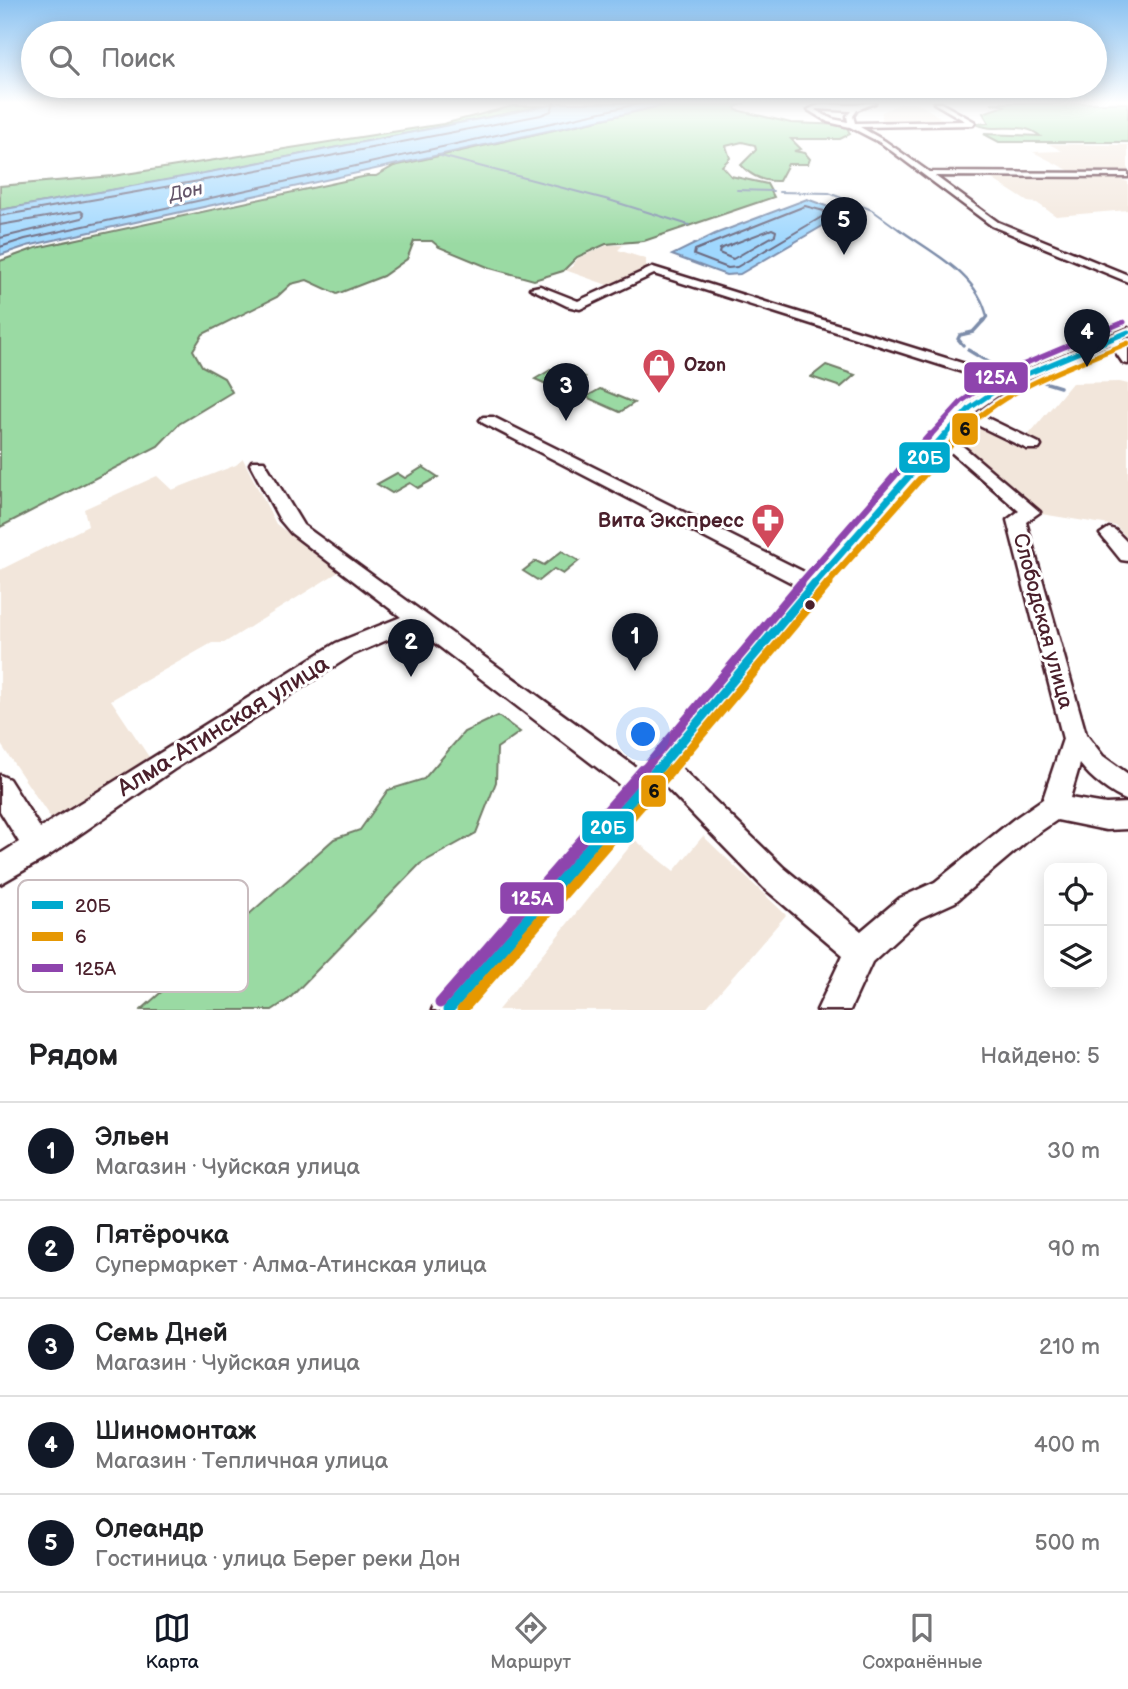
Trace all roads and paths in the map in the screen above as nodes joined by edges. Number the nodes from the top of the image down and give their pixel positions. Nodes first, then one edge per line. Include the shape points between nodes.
1 (894, 150) edge
2 (925, 174) junction
3 (1128, 175) edge
4 (1128, 279) edge
5 (536, 288) dead end
6 (1128, 331) edge
7 (1111, 338) junction
8 (1128, 360) edge
9 (1008, 382) junction
10 (965, 413) junction
11 (488, 420) dead end
12 (942, 436) junction
13 (1033, 446) dead end
14 (258, 464) dead end
15 (1109, 534) dead end
16 (1128, 555) edge
17 (812, 585) junction
18 (417, 620) junction
19 (1075, 739) junction
20 (652, 776) junction
21 (0, 787) edge
22 (1128, 789) edge
23 (1054, 807) junction
24 (1128, 816) edge
25 (37, 847) junction
26 (0, 870) edge
27 (861, 951) junction
28 (448, 1010) edge
29 (832, 1010) edge

1 - 2 street
2 - 3 street
2 - 4 street via 995,224
5 - 9 street via 580,305 653,270
6 - 7 street
7 - 8 street
7 - 9 street
9 - 10 street
10 - 12 street
10 - 13 street
11 - 17 street
12 - 17 street
12 - 19 street, Слободская улица via 1031,512 1016,520
14 - 18 street via 297,529
15 - 16 street
17 - 20 street
18 - 20 street
18 - 25 street, Алма-Атинская улица via 344,649
19 - 22 street, Слободская улица via 1094,765
19 - 23 street
20 - 27 street
20 - 28 street
21 - 25 street
23 - 24 street via 1106,817
23 - 27 street via 945,892 909,908
25 - 26 street, Алма-Атинская улица
27 - 29 street

